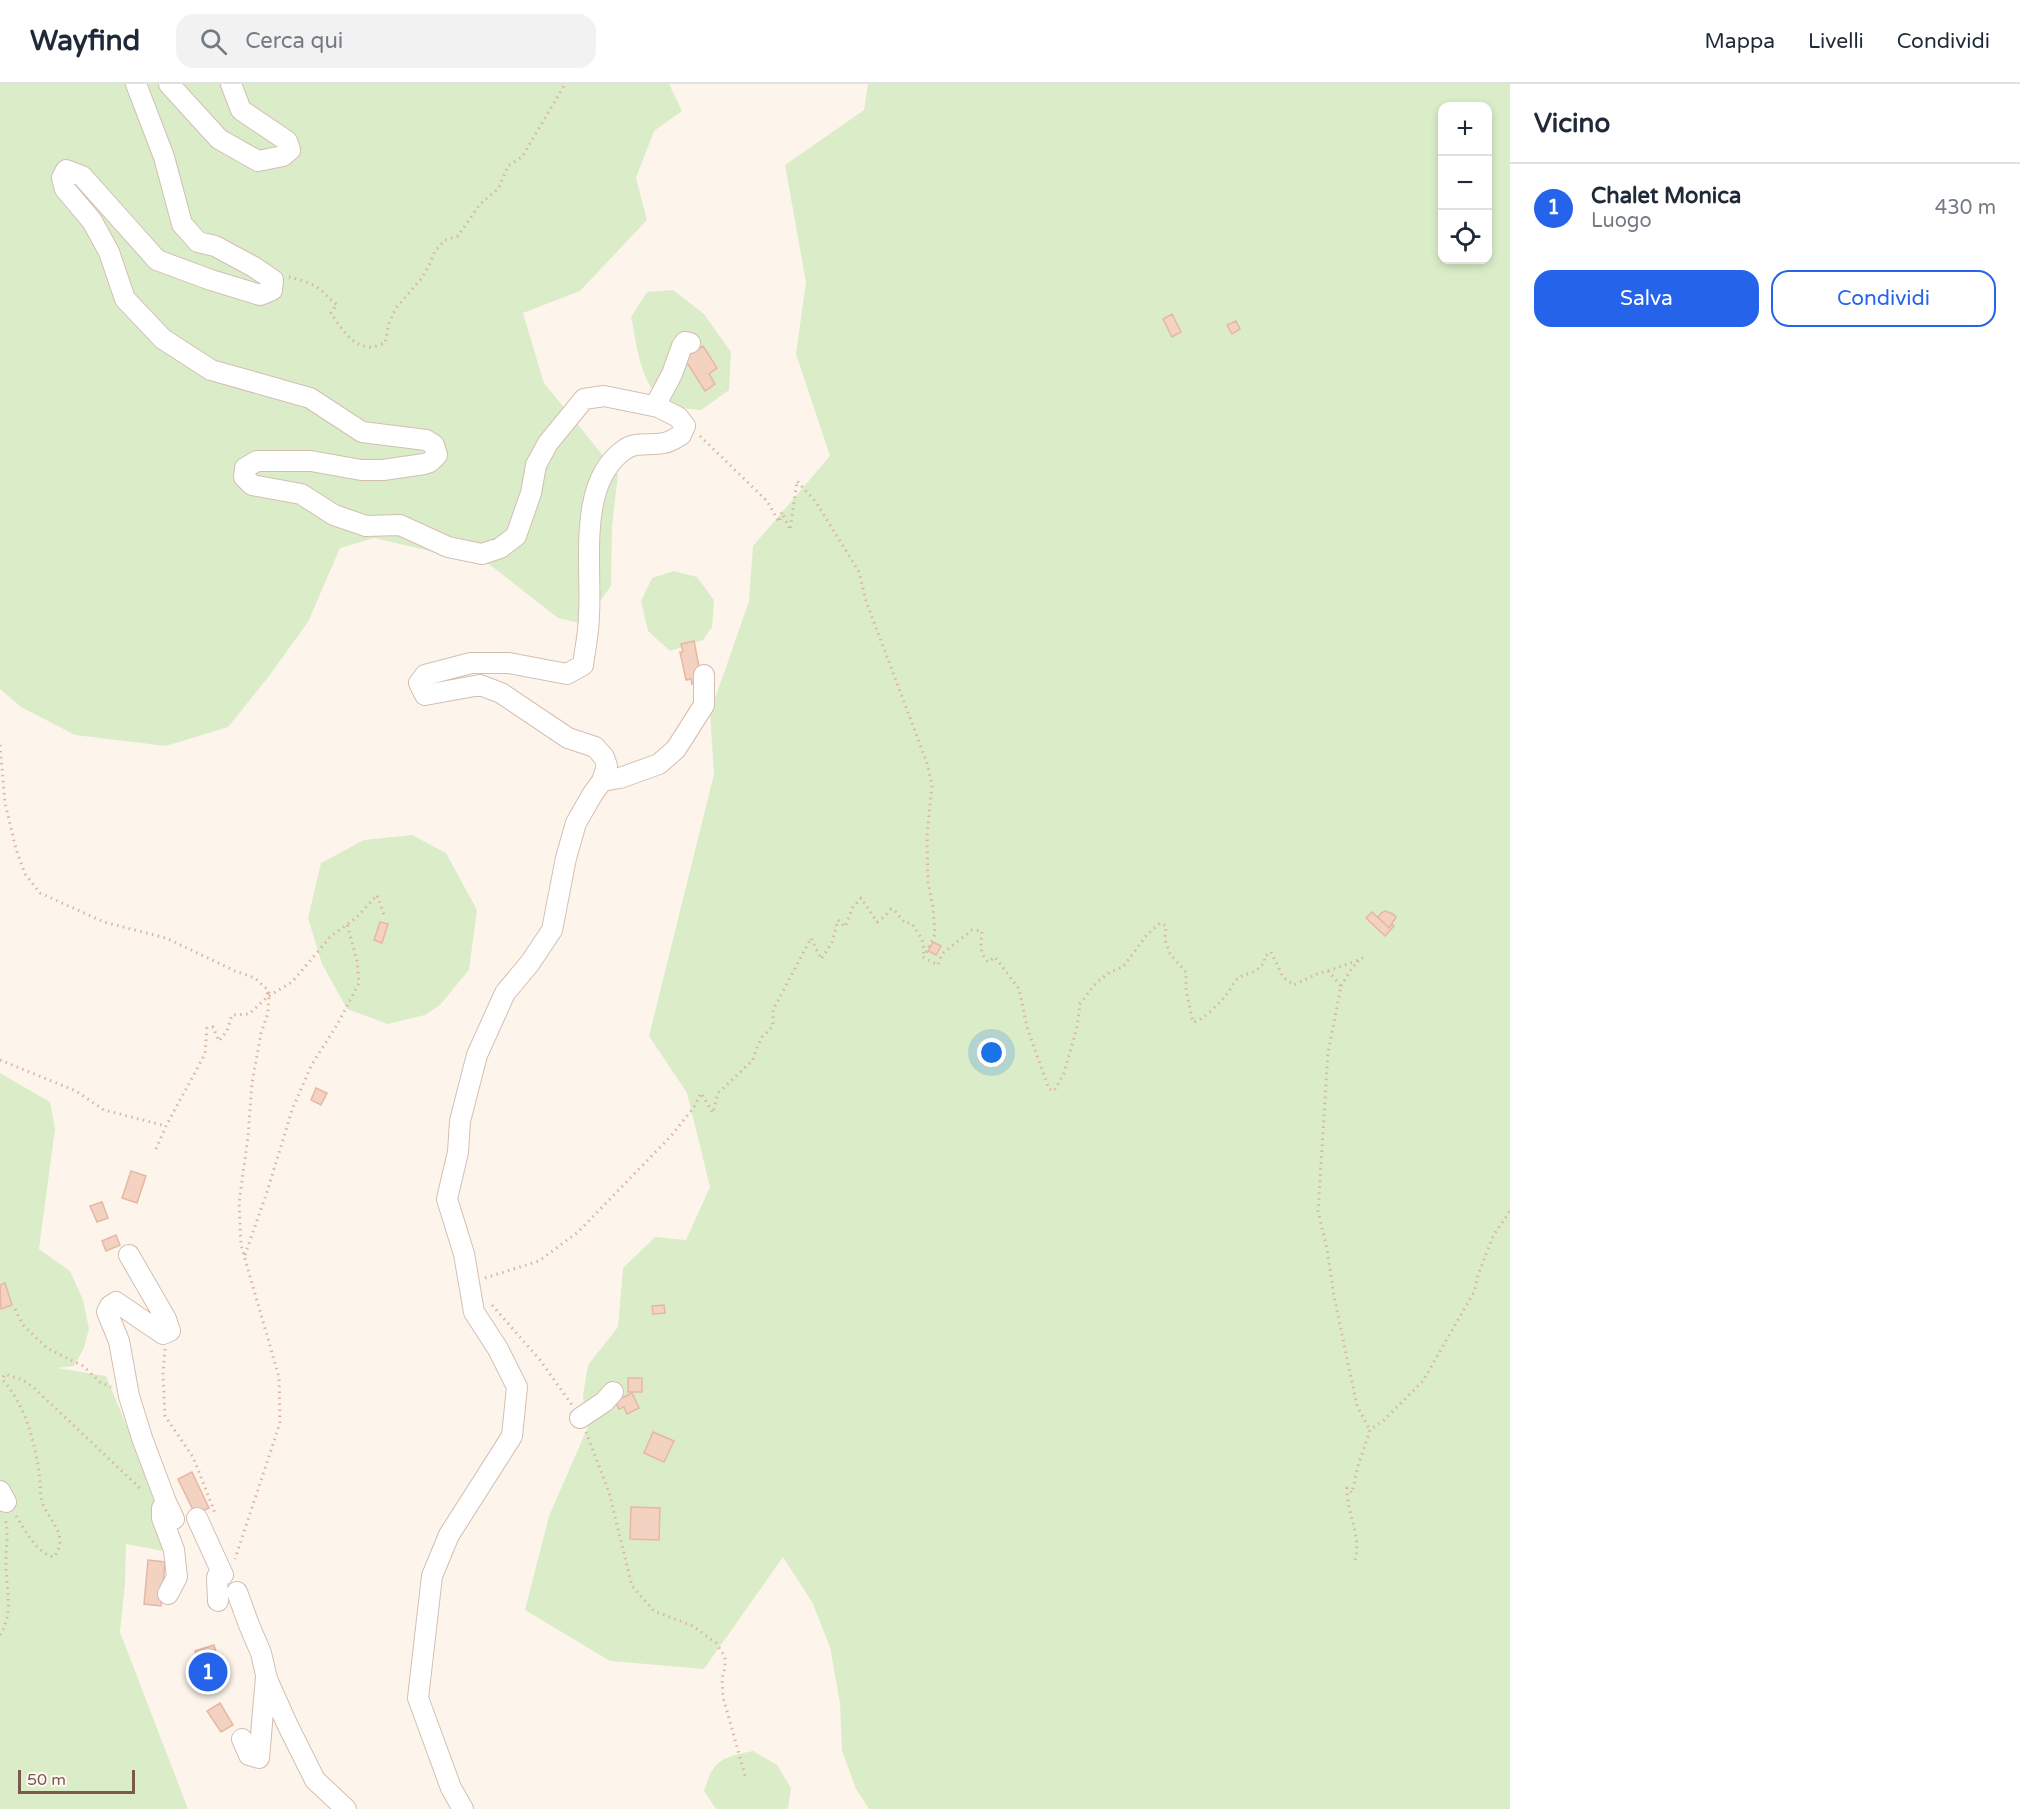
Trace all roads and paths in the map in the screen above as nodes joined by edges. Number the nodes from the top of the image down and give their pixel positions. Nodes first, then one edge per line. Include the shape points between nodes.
1 (136, 84) edge
2 (169, 84) edge
3 (231, 84) edge
4 (565, 84) edge
5 (273, 280) junction
6 (690, 343) dead end
7 (655, 406) junction
8 (696, 432) dead end
9 (704, 675) dead end
10 (0, 745) edge
11 (602, 781) junction
12 (384, 915) dead end
13 (347, 924) junction
14 (1366, 956) dead end
15 (923, 957) junction
16 (1361, 959) junction
17 (1328, 971) junction
18 (1341, 986) junction
19 (269, 991) junction
20 (269, 996) junction
21 (0, 1060) edge
22 (166, 1126) junction
23 (156, 1149) dead end
24 (1510, 1211) edge
25 (129, 1255) dead end
26 (244, 1257) junction
27 (478, 1281) dead end
28 (488, 1301) dead end
29 (15, 1309) dead end
30 (164, 1357) dead end
31 (614, 1392) dead end
32 (129, 1396) junction
33 (580, 1418) junction
34 (1370, 1430) junction
35 (3, 1496) edge
36 (162, 1508) junction
37 (206, 1514) joint
38 (1355, 1560) dead end
39 (225, 1572) junction
40 (237, 1592) dead end
41 (168, 1594) dead end
42 (218, 1601) dead end
43 (0, 1635) edge
44 (266, 1675) junction
45 (242, 1739) dead end
46 (746, 1779) dead end
47 (346, 1809) edge
48 (463, 1809) edge

1 - 5 street via 164,157 182,224 198,242 215,246
2 - 3 street via 219,139 258,161 283,156 290,150 287,141 241,110
4 - 5 path via 522,157 508,166 498,189 480,204 458,236 435,250 421,279 396,308 385,343 372,347 353,340 331,313 337,304 317,287 290,277
5 - 7 street via 272,290 260,295 157,260 82,176 66,170 62,178 65,189 92,221 109,252 125,299 163,339 211,370 310,398 362,432 426,440 434,445 437,454 424,464 383,470 311,461 257,461 245,468 244,477 252,485 301,494 334,515 366,526 400,525 448,547 482,554 500,548 516,536 536,465 548,443 585,399 604,396
6 - 7 street via 682,346
7 - 11 street via 678,417 685,426 681,435 666,443 634,444 623,451 607,466 597,488 591,524 589,616 583,665 567,674 510,663 471,663 426,675 419,683 425,695 480,685 501,693 568,738 595,747 607,766
8 - 15 path via 767,501 779,522 782,512 790,530 797,481 816,502 859,572 932,785 927,836 935,934
9 - 11 street via 704,705 676,749 659,764
10 - 19 path via 5,803 16,849 25,874 40,893 105,922 166,938 255,978
11 - 48 street via 576,823 552,930 505,993 477,1055 460,1121 458,1152 447,1199 464,1254 474,1312 517,1387 512,1436 449,1535 432,1576 418,1698 451,1788
12 - 13 path via 377,895
13 - 20 path via 331,936 292,981
13 - 26 path via 357,961 358,983 312,1064 292,1110
14 - 16 path
15 - 17 path via 938,965 942,954 966,934 982,931 984,958 988,962 995,957 1019,989 1048,1089 1054,1091 1064,1073 1080,1004 1096,983 1123,967 1160,923 1166,926 1170,954 1186,972 1192,1022 1210,1012 1238,979 1259,969 1271,952 1283,976 1294,985
15 - 27 path via 923,939 911,923 905,923 891,909 877,922 861,898 845,927 838,920 832,943 821,959 811,938 773,1010 773,1026 762,1037 753,1060 717,1093 713,1113 701,1094 671,1136 578,1232 539,1261
16 - 17 path
16 - 18 path
17 - 18 path
18 - 34 path via 1328,1053 1318,1211 1357,1406
19 - 20 path
19 - 22 path via 249,1014 232,1014 219,1041 213,1027 207,1028 205,1054
20 - 26 path via 252,1083 249,1137 238,1203
21 - 22 path via 76,1091 104,1110
22 - 23 path
24 - 34 path via 1493,1236 1474,1292 1423,1381
25 - 32 street via 170,1331 164,1334 116,1302 110,1306 107,1312 119,1341
26 - 39 path via 279,1377 280,1423
28 - 33 path via 540,1360
29 - 32 path via 23,1324 47,1348
30 - 37 path via 165,1416 193,1457
31 - 33 street
32 - 36 street via 166,1502
33 - 46 path via 609,1492 632,1586 654,1611 693,1626 716,1643 725,1657 723,1697
34 - 38 path via 1352,1493 1347,1488 1346,1499 1357,1537
35 - 36 path via 39,1549 54,1557 61,1539 42,1500 27,1417 2,1379 5,1374 33,1387
35 - 43 path via 9,1601
36 - 41 street via 177,1577
37 - 39 street
39 - 42 street
40 - 44 street
44 - 45 street via 258,1758 249,1755
44 - 47 street via 315,1780

